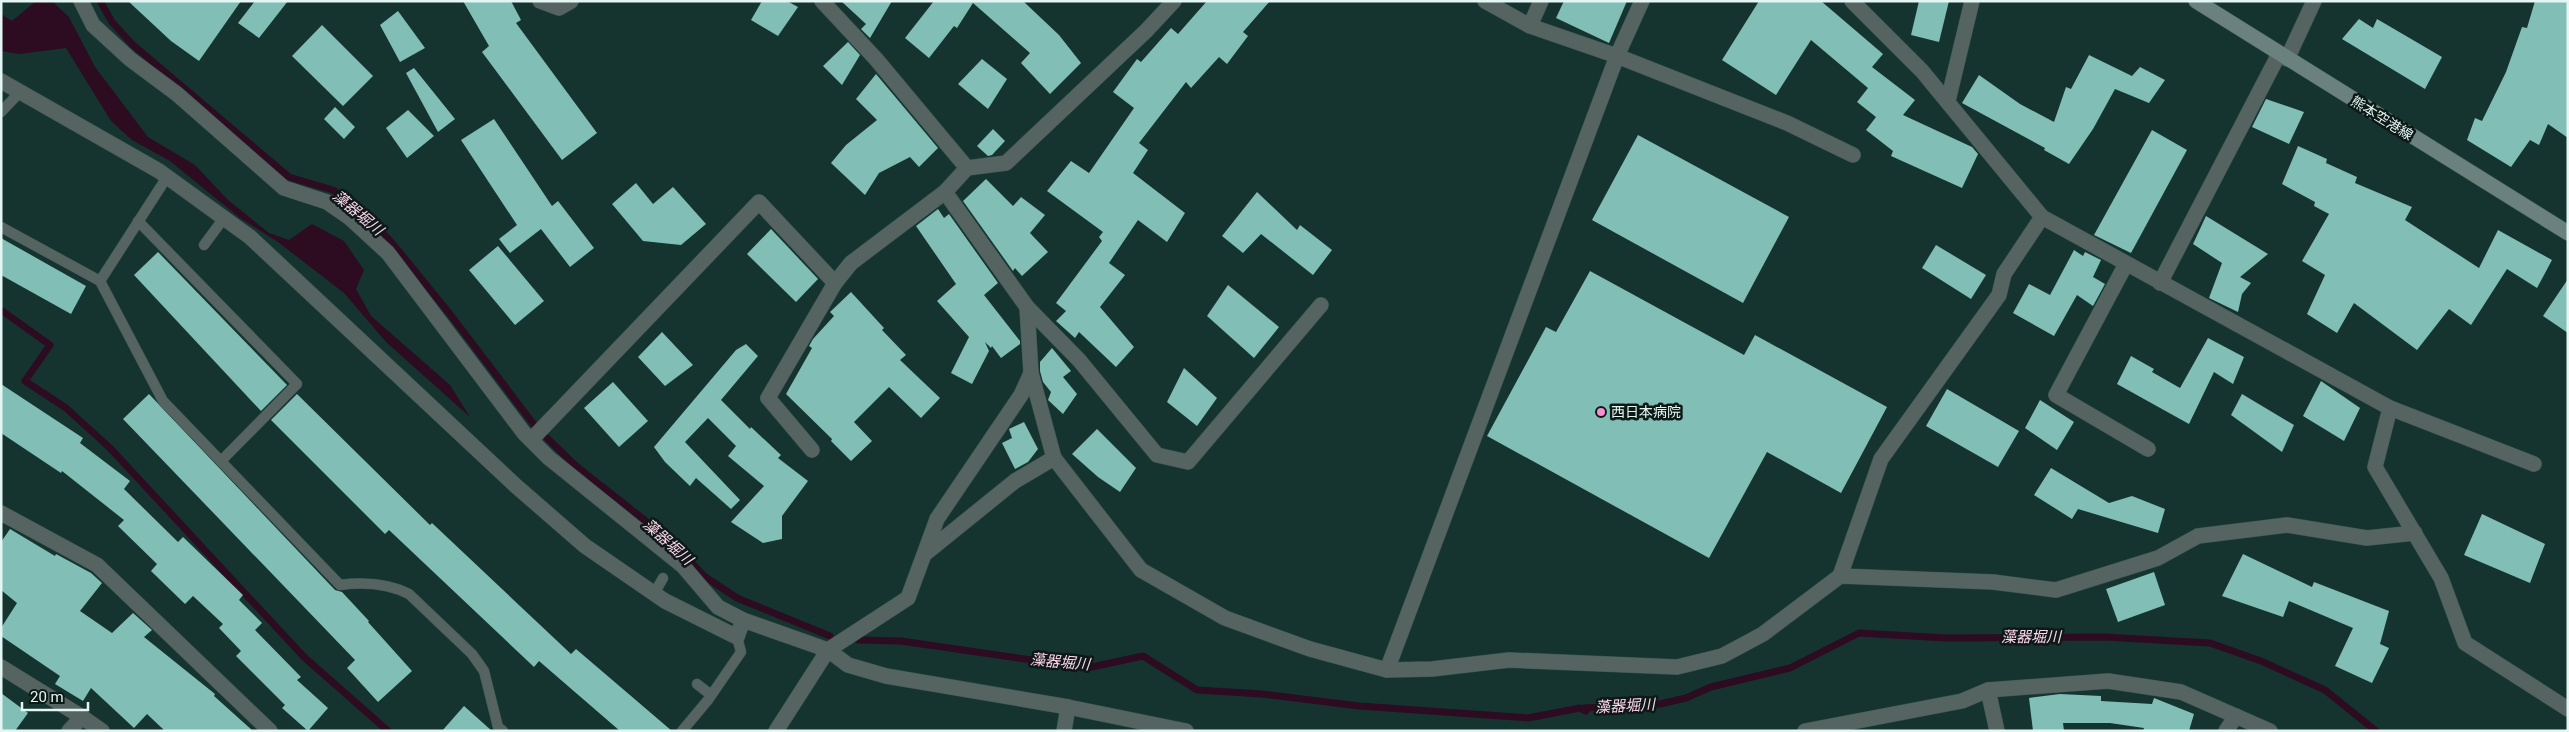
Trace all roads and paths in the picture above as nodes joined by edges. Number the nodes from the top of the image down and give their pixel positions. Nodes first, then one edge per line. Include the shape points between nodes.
1 (81, 1) edge
2 (540, 1) edge
3 (571, 1) edge
4 (822, 1) edge
5 (1174, 1) edge
6 (1486, 1) edge
7 (1541, 1) edge
8 (1642, 1) edge
9 (1852, 1) edge
10 (1972, 1) edge
11 (2196, 1) edge
12 (2314, 1) edge
13 (1530, 26) junction
14 (1617, 56) junction
15 (2283, 57) junction
16 (1, 81) edge
17 (20, 92) junction
18 (1948, 101) junction
19 (1, 112) edge
20 (1853, 155) dead end
21 (967, 168) junction
22 (166, 177) junction
23 (945, 192) junction
24 (2042, 217) junction
25 (224, 218) junction
26 (138, 221) junction
27 (1, 227) edge
28 (2568, 233) edge
29 (204, 245) dead end
30 (2126, 264) junction
31 (100, 281) junction
32 (835, 283) junction
33 (2160, 283) junction
34 (1320, 304) dead end
35 (1026, 307) junction
36 (1031, 373) junction
37 (2390, 408) junction
38 (531, 440) junction
39 (2148, 449) dead end
40 (812, 450) dead end
41 (1054, 458) junction
42 (220, 461) junction
43 (2534, 464) dead end
44 (1, 513) edge
45 (2415, 533) junction
46 (924, 554) junction
47 (1840, 576) junction
48 (663, 578) dead end
49 (654, 594) junction
50 (743, 620) junction
51 (737, 637) junction
52 (828, 650) junction
53 (1, 666) edge
54 (1387, 670) junction
55 (696, 684) dead end
56 (1988, 690) junction
57 (711, 695) junction
58 (1068, 707) junction
59 (2568, 709) edge
60 (2236, 716) junction
61 (82, 717) junction
62 (69, 731) edge
63 (102, 731) edge
64 (270, 731) edge
65 (503, 731) edge
66 (682, 731) edge
67 (776, 731) edge
68 (1064, 731) edge
69 (1186, 731) edge
70 (1805, 731) edge
71 (1997, 731) edge
72 (2226, 731) edge
73 (2270, 731) edge

1 - 38 street via 93,25 130,59 178,94 284,188 326,202 350,218 388,253
2 - 3 street via 558,8
4 - 21 street via 876,59
5 - 21 street via 1006,163
6 - 13 street
7 - 13 street
8 - 14 street
9 - 18 street via 1895,42
10 - 18 street
11 - 15 main road, 熊本空港線
12 - 15 street
13 - 14 street
14 - 20 street via 1787,123
14 - 54 street
15 - 28 main road, 熊本空港線
15 - 33 street
16 - 17 street
17 - 19 lane
17 - 22 street
18 - 24 street
21 - 23 street
22 - 25 street
22 - 26 lane
23 - 32 street via 851,263
23 - 35 street
24 - 30 street
24 - 47 street via 2004,274 1999,295 1881,459
25 - 29 lane
25 - 49 street via 250,237 516,486 571,534
26 - 31 lane
26 - 42 lane via 298,384
27 - 31 lane
30 - 33 street
30 - 39 street via 2056,395
31 - 42 lane via 163,401
32 - 38 street via 759,202
32 - 40 street via 768,398
33 - 37 street
34 - 35 street via 1188,462 1157,455 1079,360
35 - 36 street
36 - 41 street
36 - 46 street via 1021,395 938,519
37 - 43 street
37 - 45 street via 2375,467
38 - 50 street via 683,566 718,607
41 - 46 street via 1015,481
41 - 54 street via 1141,570 1225,618 1310,649
42 - 65 lane via 340,585 368,583 398,588 416,600 472,654 484,670 498,726
44 - 64 street via 98,565
45 - 47 street via 2367,538 2287,525 2198,536 2158,558 2056,590 1993,582
45 - 59 street via 2441,578 2465,643
46 - 52 street via 908,598
47 - 54 street via 1762,634 1722,656 1677,667 1509,660 1432,669
48 - 49 lane
49 - 51 street
50 - 51 street
50 - 52 street
51 - 57 lane via 741,652
52 - 58 street via 848,665 886,676
52 - 67 street
53 - 61 street
55 - 57 lane
56 - 60 street via 2108,681 2181,692
56 - 70 street via 1962,701
56 - 71 street
57 - 66 lane
58 - 68 street
58 - 69 street
60 - 72 street
60 - 73 street
61 - 62 street
61 - 63 street

